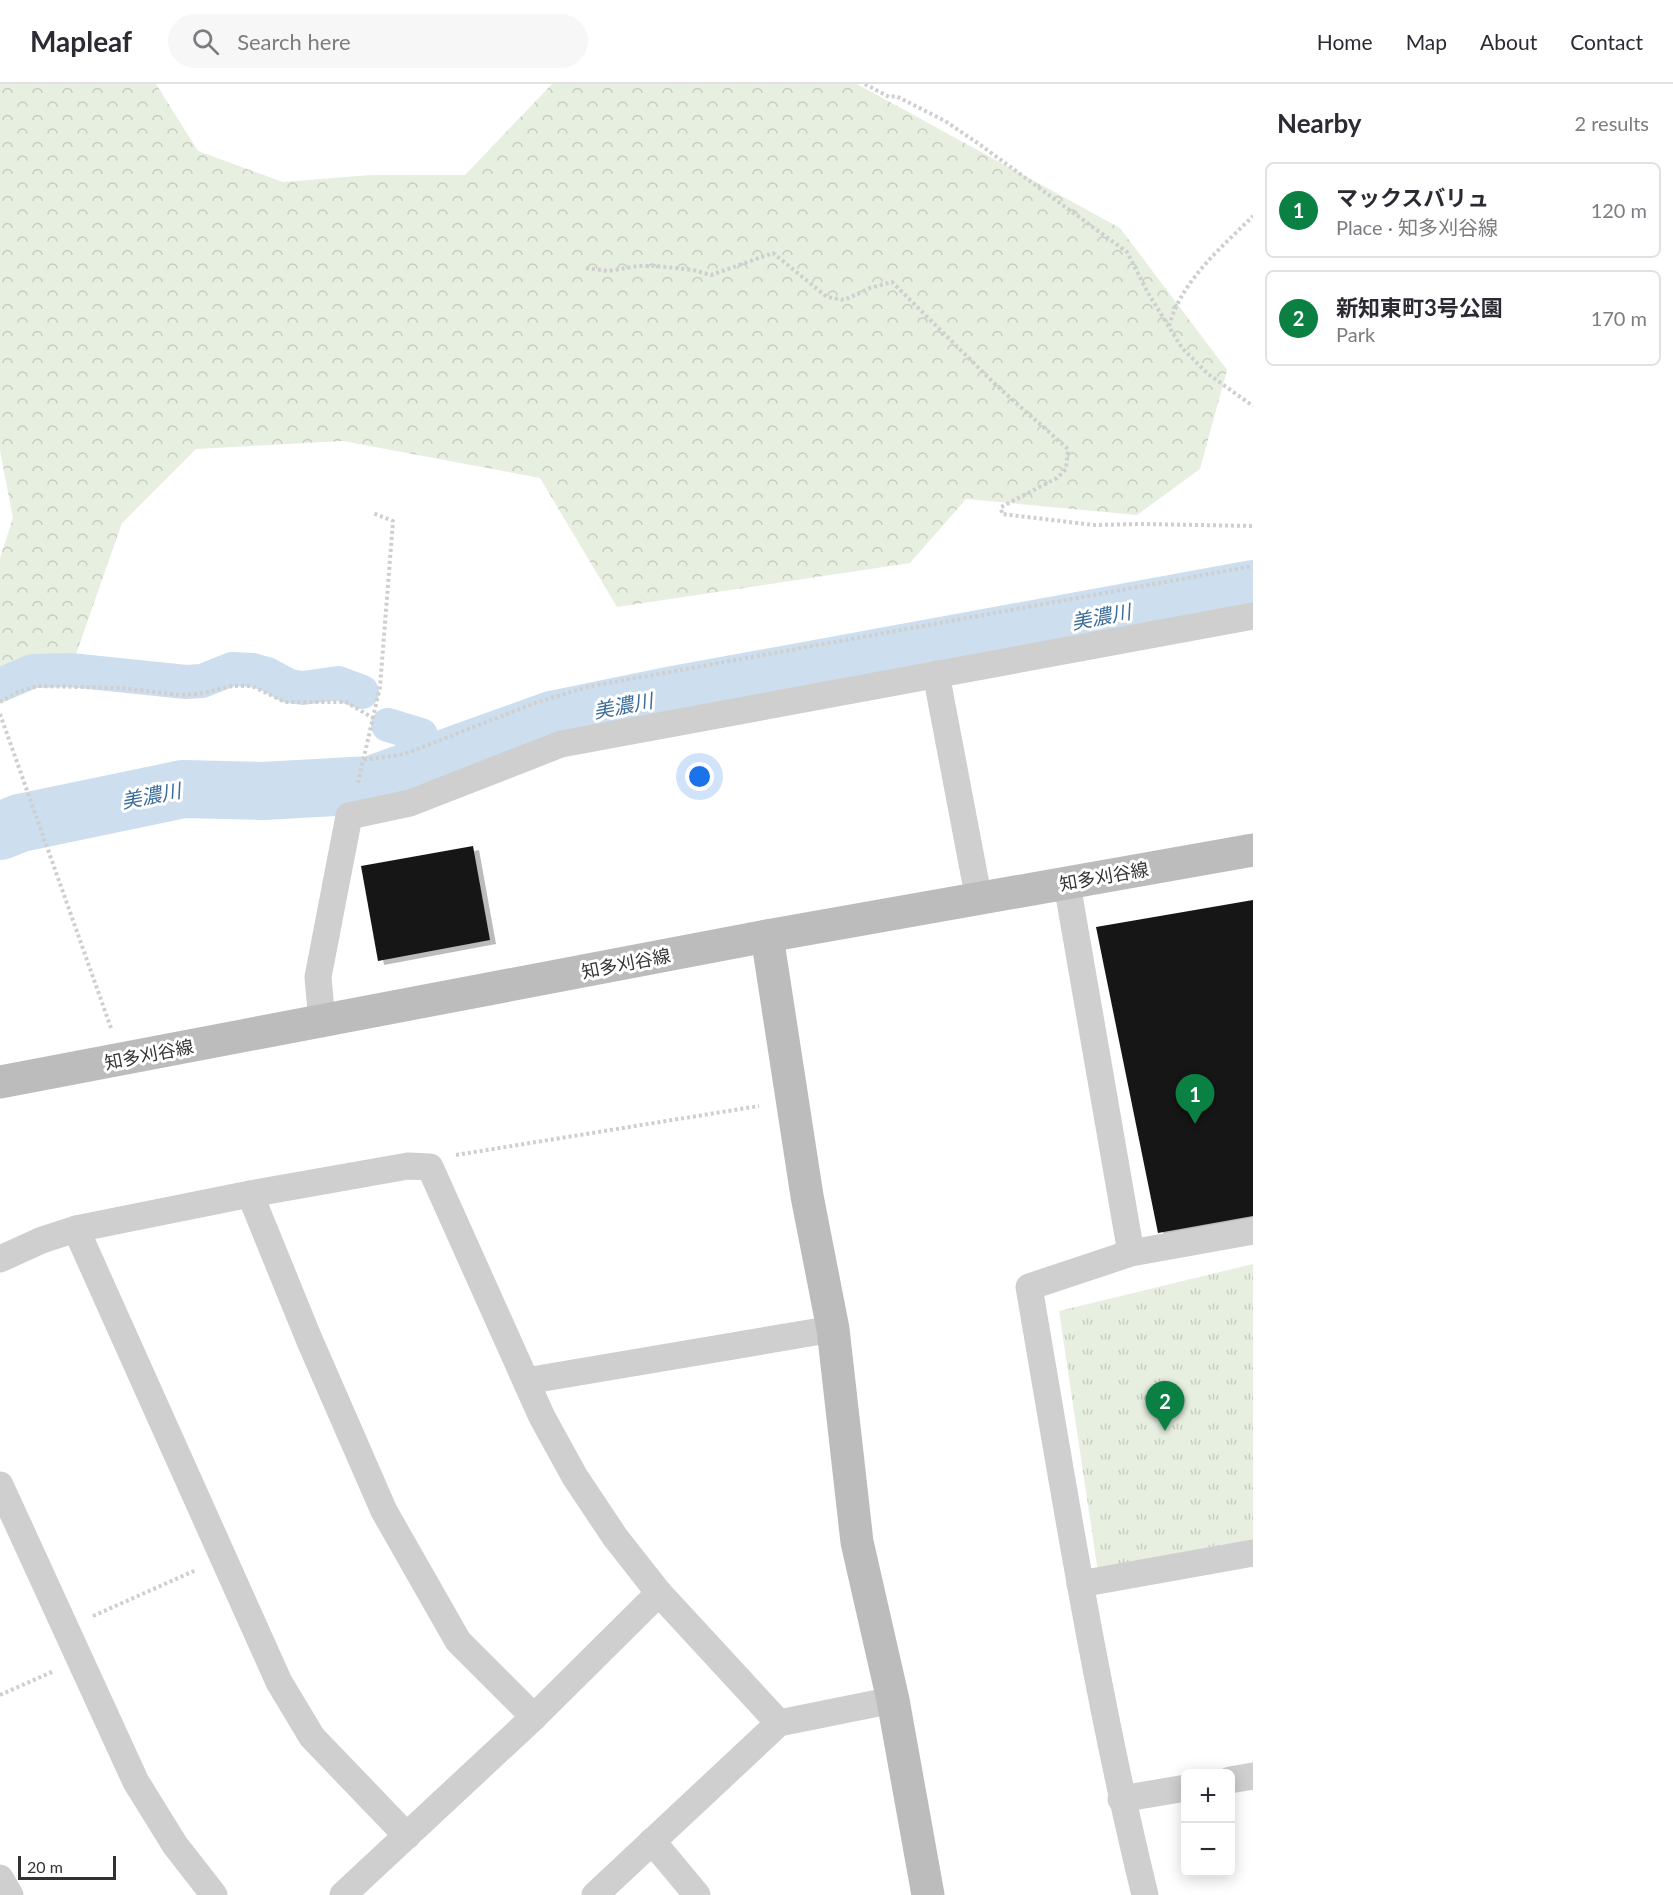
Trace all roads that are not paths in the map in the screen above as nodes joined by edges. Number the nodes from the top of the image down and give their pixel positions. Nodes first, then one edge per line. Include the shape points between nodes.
1 (1253, 616) edge
2 (936, 674) junction
3 (1253, 850) edge
4 (1067, 884) junction
5 (979, 900) junction
6 (767, 936) junction
7 (322, 1022) junction
8 (0, 1082) edge
9 (250, 1194) junction
10 (76, 1228) junction
11 (1253, 1231) edge
12 (1131, 1253) junction
13 (0, 1259) edge
14 (833, 1329) junction
15 (526, 1381) junction
16 (0, 1485) edge
17 (1253, 1553) edge
18 (1080, 1584) junction
19 (659, 1593) junction
20 (893, 1700) junction
21 (534, 1718) junction
22 (779, 1723) junction
23 (1253, 1776) edge
24 (1235, 1779) edge
25 (1181, 1789) edge
26 (1121, 1799) junction
27 (406, 1836) junction
28 (652, 1841) junction
29 (0, 1878) edge
30 (10, 1895) edge
31 (214, 1895) edge
32 (343, 1895) edge
33 (594, 1895) edge
34 (697, 1895) edge
35 (928, 1895) edge
36 (1145, 1895) edge

1 - 2 street
2 - 5 street
2 - 7 street via 561,744 410,802 349,816 318,977
3 - 4 street, 知多刈谷線
4 - 5 street, 知多刈谷線
4 - 12 street
5 - 6 street, 知多刈谷線
6 - 7 street, 知多刈谷線
6 - 14 street via 807,1196
7 - 8 street, 知多刈谷線
9 - 10 street
9 - 15 street via 408,1166 430,1167
9 - 21 street via 384,1511 458,1641
10 - 13 street
10 - 27 street via 279,1682 312,1737
11 - 12 street
12 - 18 street via 1029,1287
14 - 15 street
14 - 20 street via 856,1542
15 - 19 street via 575,1477
16 - 31 street via 136,1782
17 - 18 street
18 - 26 street
19 - 21 street
19 - 22 street
20 - 22 street
20 - 35 street
21 - 27 street
22 - 28 street
23 - 24 street
25 - 26 street
26 - 36 street
27 - 32 street
28 - 33 street
28 - 34 street
29 - 30 street

